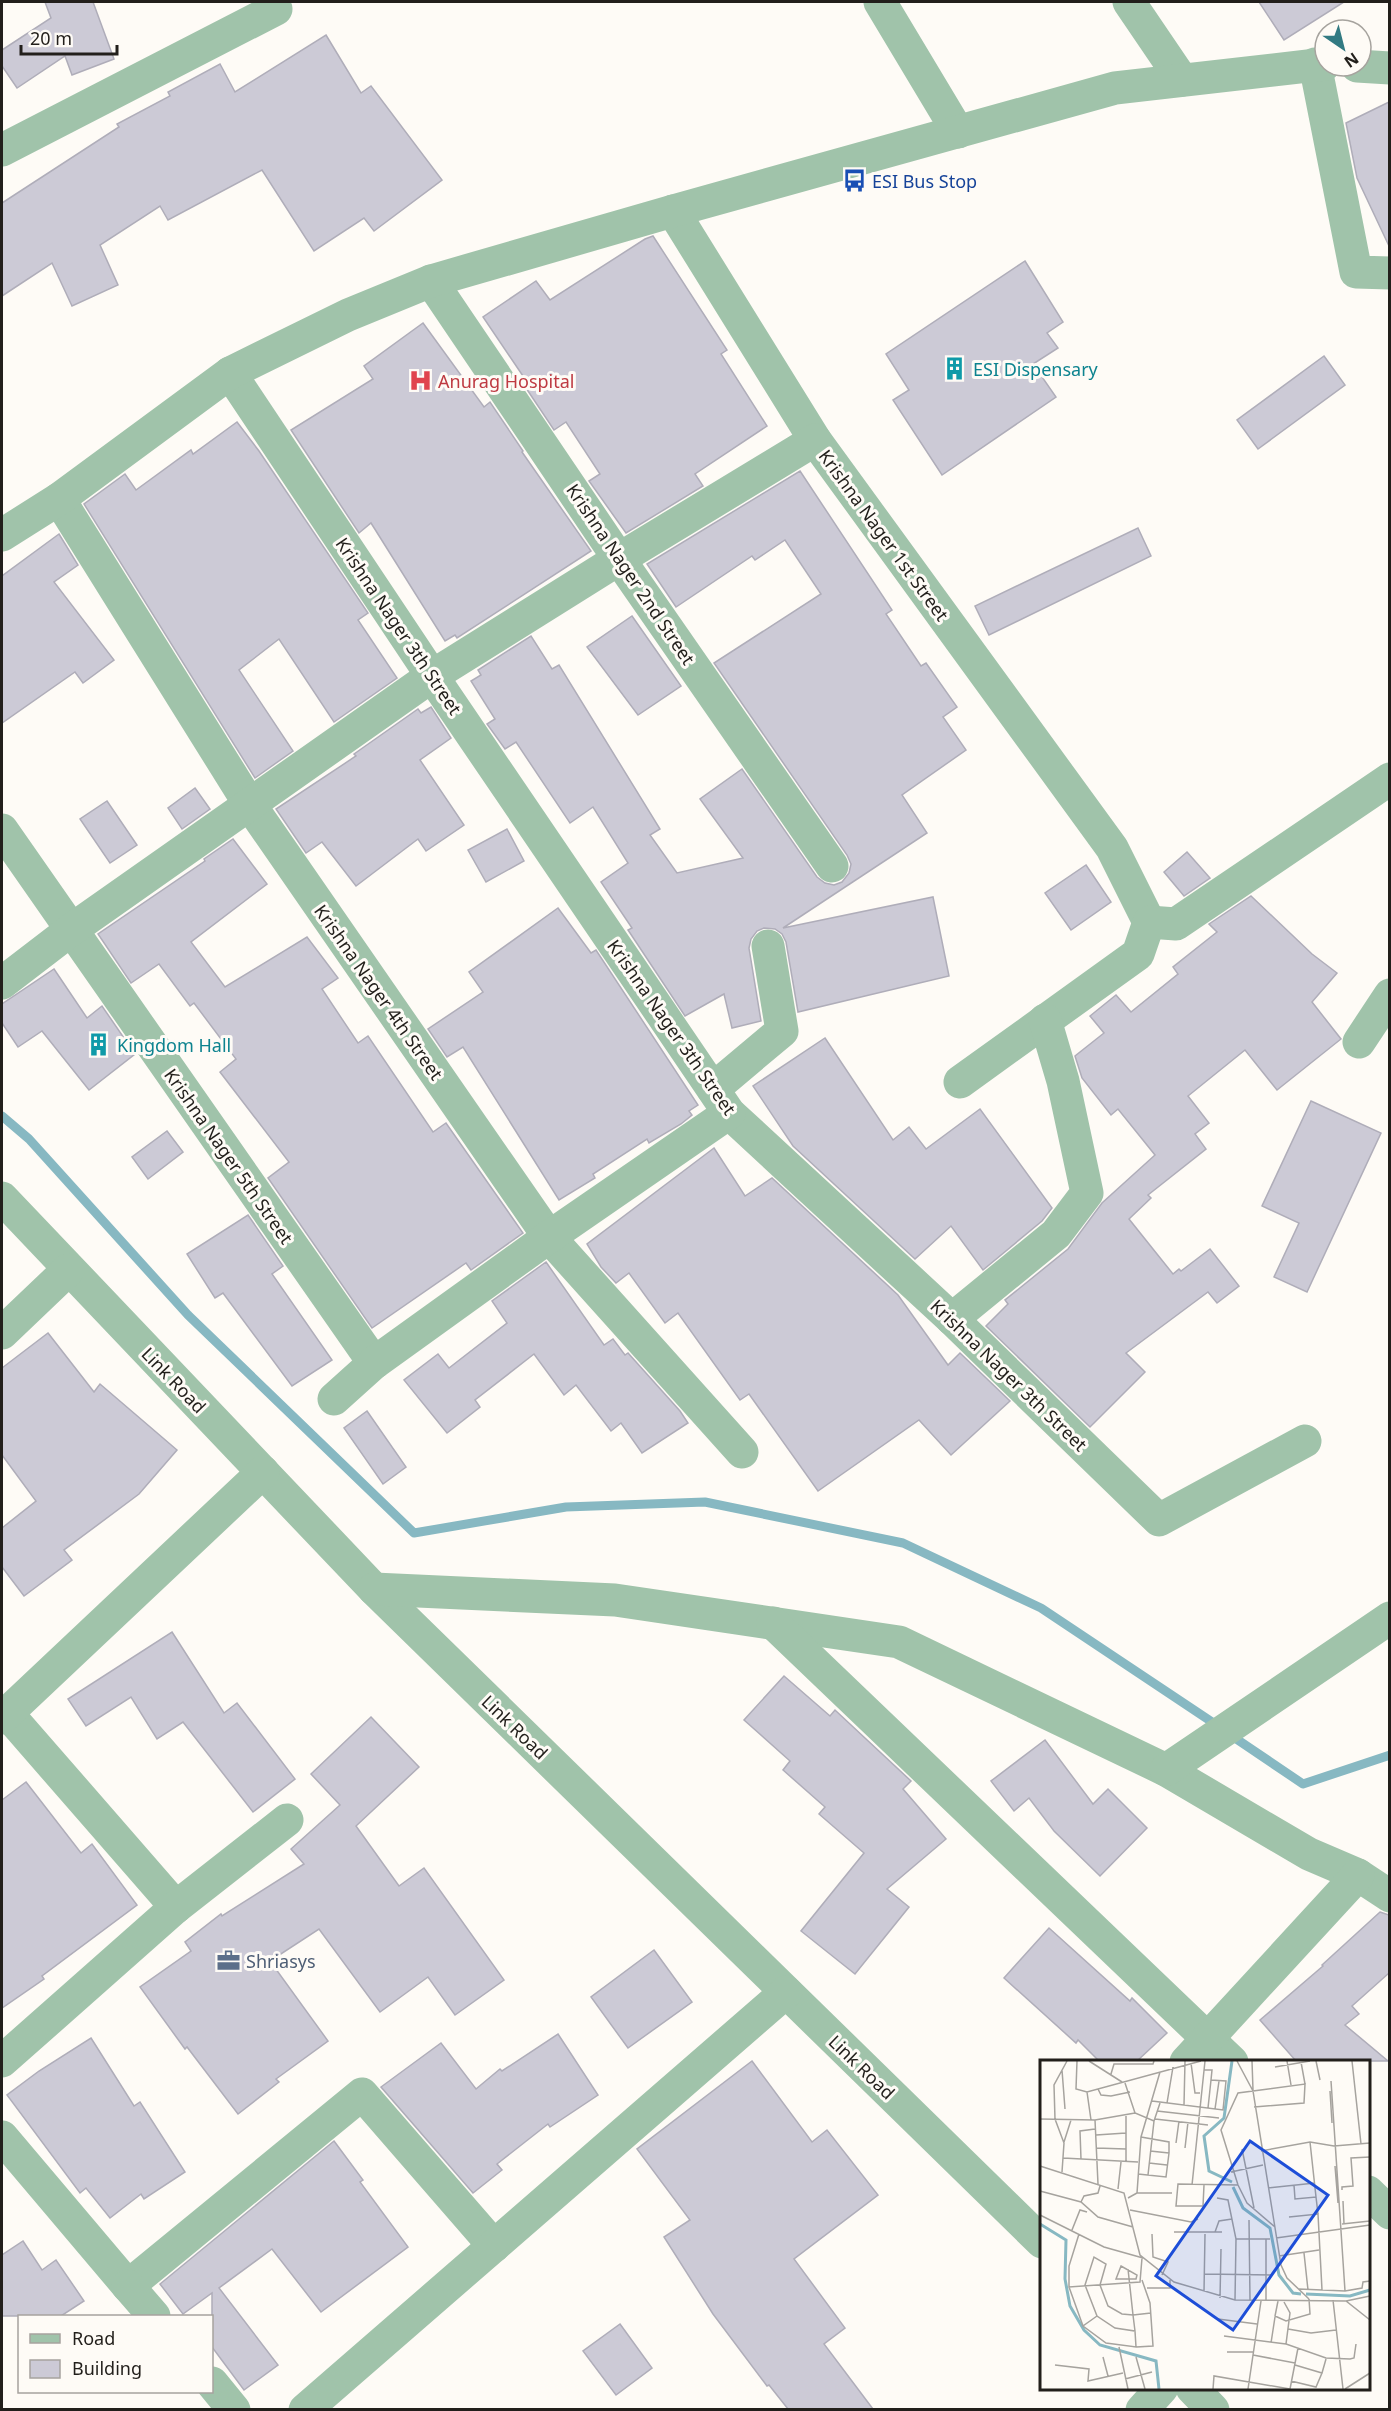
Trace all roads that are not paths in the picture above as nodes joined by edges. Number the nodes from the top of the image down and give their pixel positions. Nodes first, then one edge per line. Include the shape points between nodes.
1 (880, 2) edge
2 (1129, 2) edge
3 (276, 9) dead end
4 (1313, 65) edge
5 (1373, 67) edge
6 (1389, 68) edge
7 (1322, 78) edge
8 (1182, 80) junction
9 (958, 132) junction
10 (2, 150) edge
11 (673, 211) junction
12 (1389, 273) edge
13 (431, 281) junction
14 (230, 373) junction
15 (815, 440) junction
16 (59, 499) junction
17 (2, 535) edge
18 (619, 559) junction
19 (432, 676) junction
20 (1389, 778) edge
21 (250, 805) junction
22 (2, 830) edge
23 (832, 866) dead end
24 (1149, 922) junction
25 (71, 930) junction
26 (768, 946) dead end
27 (2, 983) edge
28 (1389, 995) edge
29 (1045, 1020) junction
30 (1359, 1042) dead end
31 (960, 1082) dead end
32 (721, 1101) junction
33 (2, 1198) edge
34 (549, 1238) junction
35 (68, 1270) junction
36 (952, 1319) junction
37 (2, 1333) edge
38 (374, 1363) junction
39 (334, 1399) dead end
40 (1305, 1441) dead end
41 (742, 1452) dead end
42 (262, 1472) junction
43 (374, 1589) junction
44 (1389, 1618) edge
45 (773, 1623) junction
46 (4, 1715) edge
47 (1166, 1770) junction
48 (287, 1820) dead end
49 (1358, 1875) junction
50 (1389, 1896) edge
51 (176, 1907) junction
52 (786, 1992) junction
53 (1208, 2038) junction
54 (1187, 2060) edge
55 (1232, 2060) edge
56 (2, 2061) edge
57 (2, 2137) edge
58 (1370, 2194) edge
59 (1389, 2212) edge
60 (1037, 2228) edge
61 (494, 2246) junction
62 (128, 2286) junction
63 (153, 2315) edge
64 (213, 2384) edge
65 (1160, 2390) edge
66 (1194, 2390) edge
67 (234, 2409) edge
68 (305, 2409) edge
69 (1142, 2409) edge
70 (1213, 2409) edge

1 - 9 street
2 - 8 street
3 - 10 street
4 - 8 street
5 - 6 street
7 - 12 street via 1356,272
8 - 9 street via 1115,88
9 - 11 street
11 - 13 street
11 - 15 street, Krishna Nager 1st Street
13 - 14 street via 348,315
13 - 18 street, Krishna Nager 2nd Street
14 - 16 street
14 - 19 street, Krishna Nager 3th Street
15 - 18 street
15 - 24 street, Krishna Nager 1st Street via 1112,848
16 - 17 street
16 - 21 street, Krishna Nager 4th Street
18 - 19 street
18 - 23 street, Krishna Nager 2nd Street
19 - 21 street
19 - 32 street, Krishna Nager 3th Street
20 - 24 street via 1176,924
21 - 25 street
21 - 34 street, Krishna Nager 4th Street
22 - 25 street, Krishna Nager 5th Street
24 - 29 street via 1138,954
25 - 27 street
25 - 38 street, Krishna Nager 5th Street
26 - 32 street via 782,1031
28 - 30 street
29 - 31 street
29 - 36 street via 1063,1081 1087,1193 1056,1234
32 - 34 street
32 - 36 street, Krishna Nager 3th Street
33 - 35 street, Link Road
34 - 38 street
34 - 41 street, Krishna Nager 4th Street
35 - 37 street
35 - 42 street, Link Road
36 - 40 street, Krishna Nager 3th Street via 1159,1521
38 - 39 street
42 - 43 street, Link Road
42 - 46 street
43 - 45 street via 615,1600
43 - 52 street, Link Road
44 - 47 street
45 - 47 street via 899,1642
45 - 53 street
46 - 51 street
47 - 49 street via 1309,1854
48 - 51 street
49 - 50 street
49 - 53 street
51 - 56 street
52 - 60 street, Link Road
52 - 61 street
53 - 54 street
53 - 55 street
57 - 62 street
58 - 59 street
61 - 62 street via 362,2094
61 - 68 street
62 - 63 street
64 - 67 street
65 - 69 street
66 - 70 street

